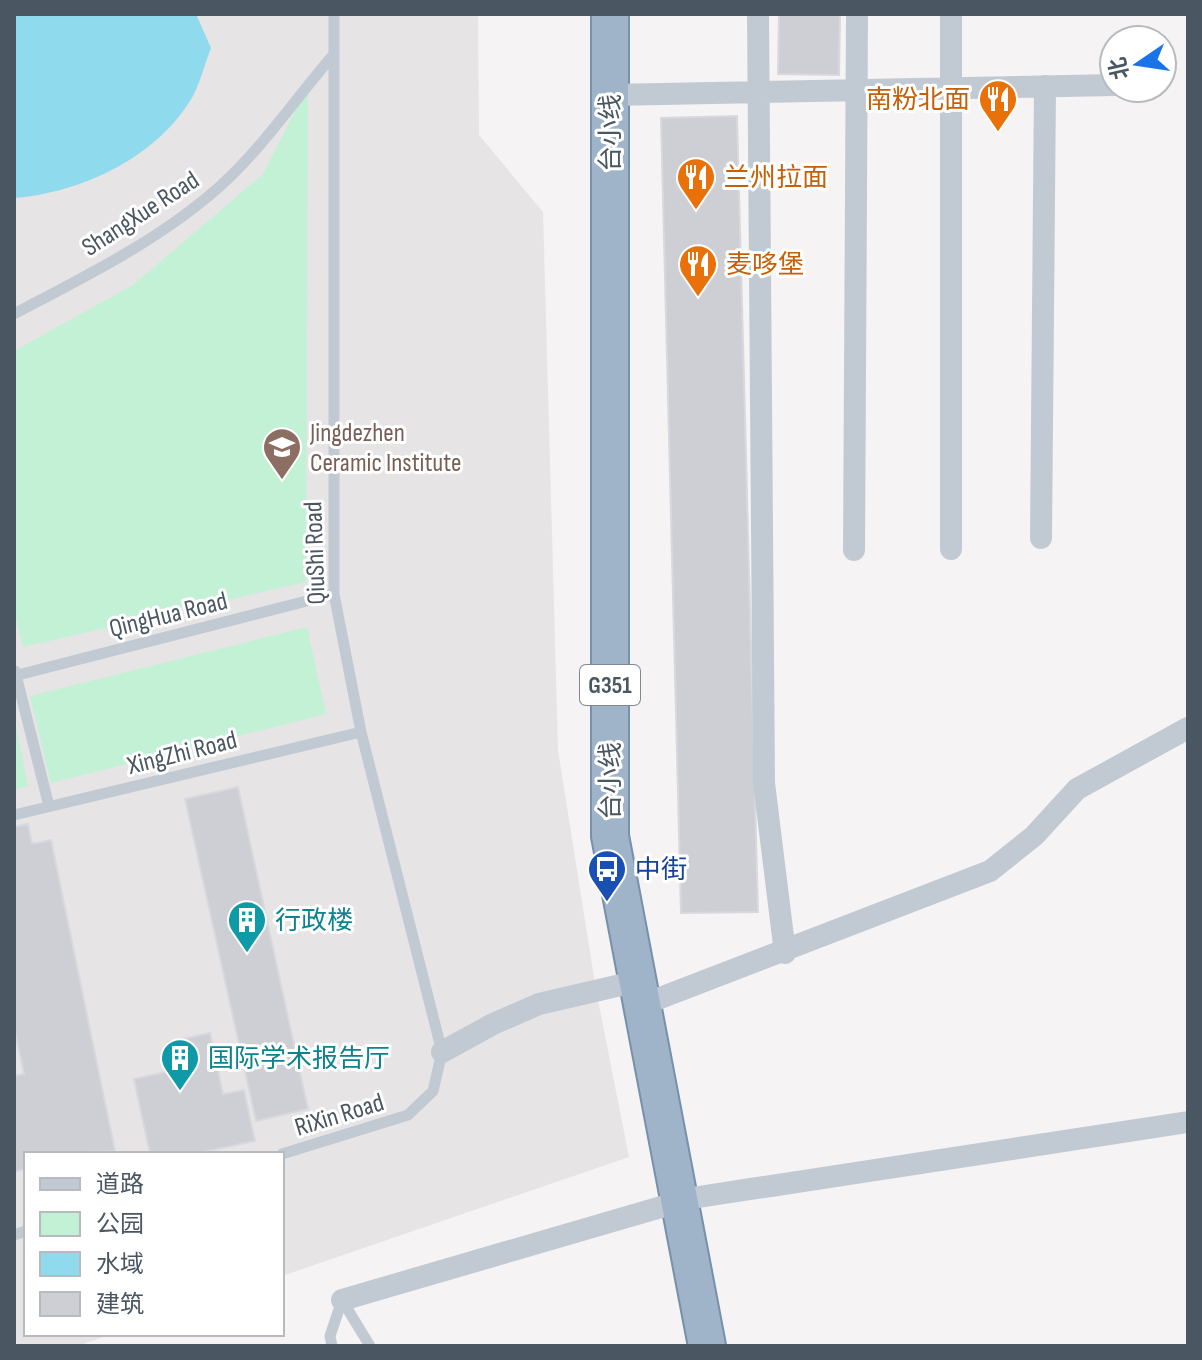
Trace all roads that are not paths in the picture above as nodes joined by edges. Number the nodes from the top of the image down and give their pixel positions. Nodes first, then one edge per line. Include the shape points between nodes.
1 (334, 14) edge
2 (610, 14) edge
3 (758, 14) edge
4 (857, 14) edge
5 (951, 14) edge
6 (334, 54) junction
7 (1098, 85) edge
8 (1045, 86) junction
9 (951, 88) junction
10 (856, 90) junction
11 (758, 92) junction
12 (610, 95) junction
13 (14, 314) edge
14 (1041, 538) dead end
15 (951, 549) dead end
16 (854, 550) dead end
17 (334, 594) junction
18 (15, 674) edge
19 (1188, 728) edge
20 (361, 732) junction
21 (49, 806) junction
22 (14, 815) edge
23 (785, 953) junction
24 (640, 993) junction
25 (442, 1052) junction
26 (408, 1115) joint
27 (1188, 1122) edge
28 (284, 1153) edge
29 (679, 1201) junction
30 (342, 1300) junction
31 (332, 1346) edge
32 (370, 1346) edge
33 (707, 1346) edge

1 - 6 lane, QiuShi Road
2 - 12 highway, 台小线 / G351
3 - 11 street
4 - 10 street
5 - 9 street
6 - 13 lane, ShangXue Road via 208,197 104,266
6 - 17 lane, QiuShi Road
7 - 8 street
8 - 9 street
8 - 14 street
9 - 10 street
9 - 15 street
10 - 11 street
10 - 16 street
11 - 12 street
11 - 23 street via 764,783
12 - 24 highway, 台小线 / G351 via 610,836
17 - 18 lane, QingHua Road
17 - 20 lane, QiuShi Road
18 - 21 lane
19 - 23 street via 1077,789 1034,836 990,871
20 - 21 lane, XingZhi Road
20 - 25 lane, QiuShi Road
21 - 22 lane, XingZhi Road
23 - 24 street
24 - 25 street via 539,1004
24 - 29 highway, 台小线 / G351
25 - 26 lane, QiuShi Road via 433,1091
26 - 28 lane, RiXin Road
27 - 29 street
29 - 30 street
29 - 33 highway, 台小线 / G351
30 - 31 lane via 330,1336
30 - 32 lane

